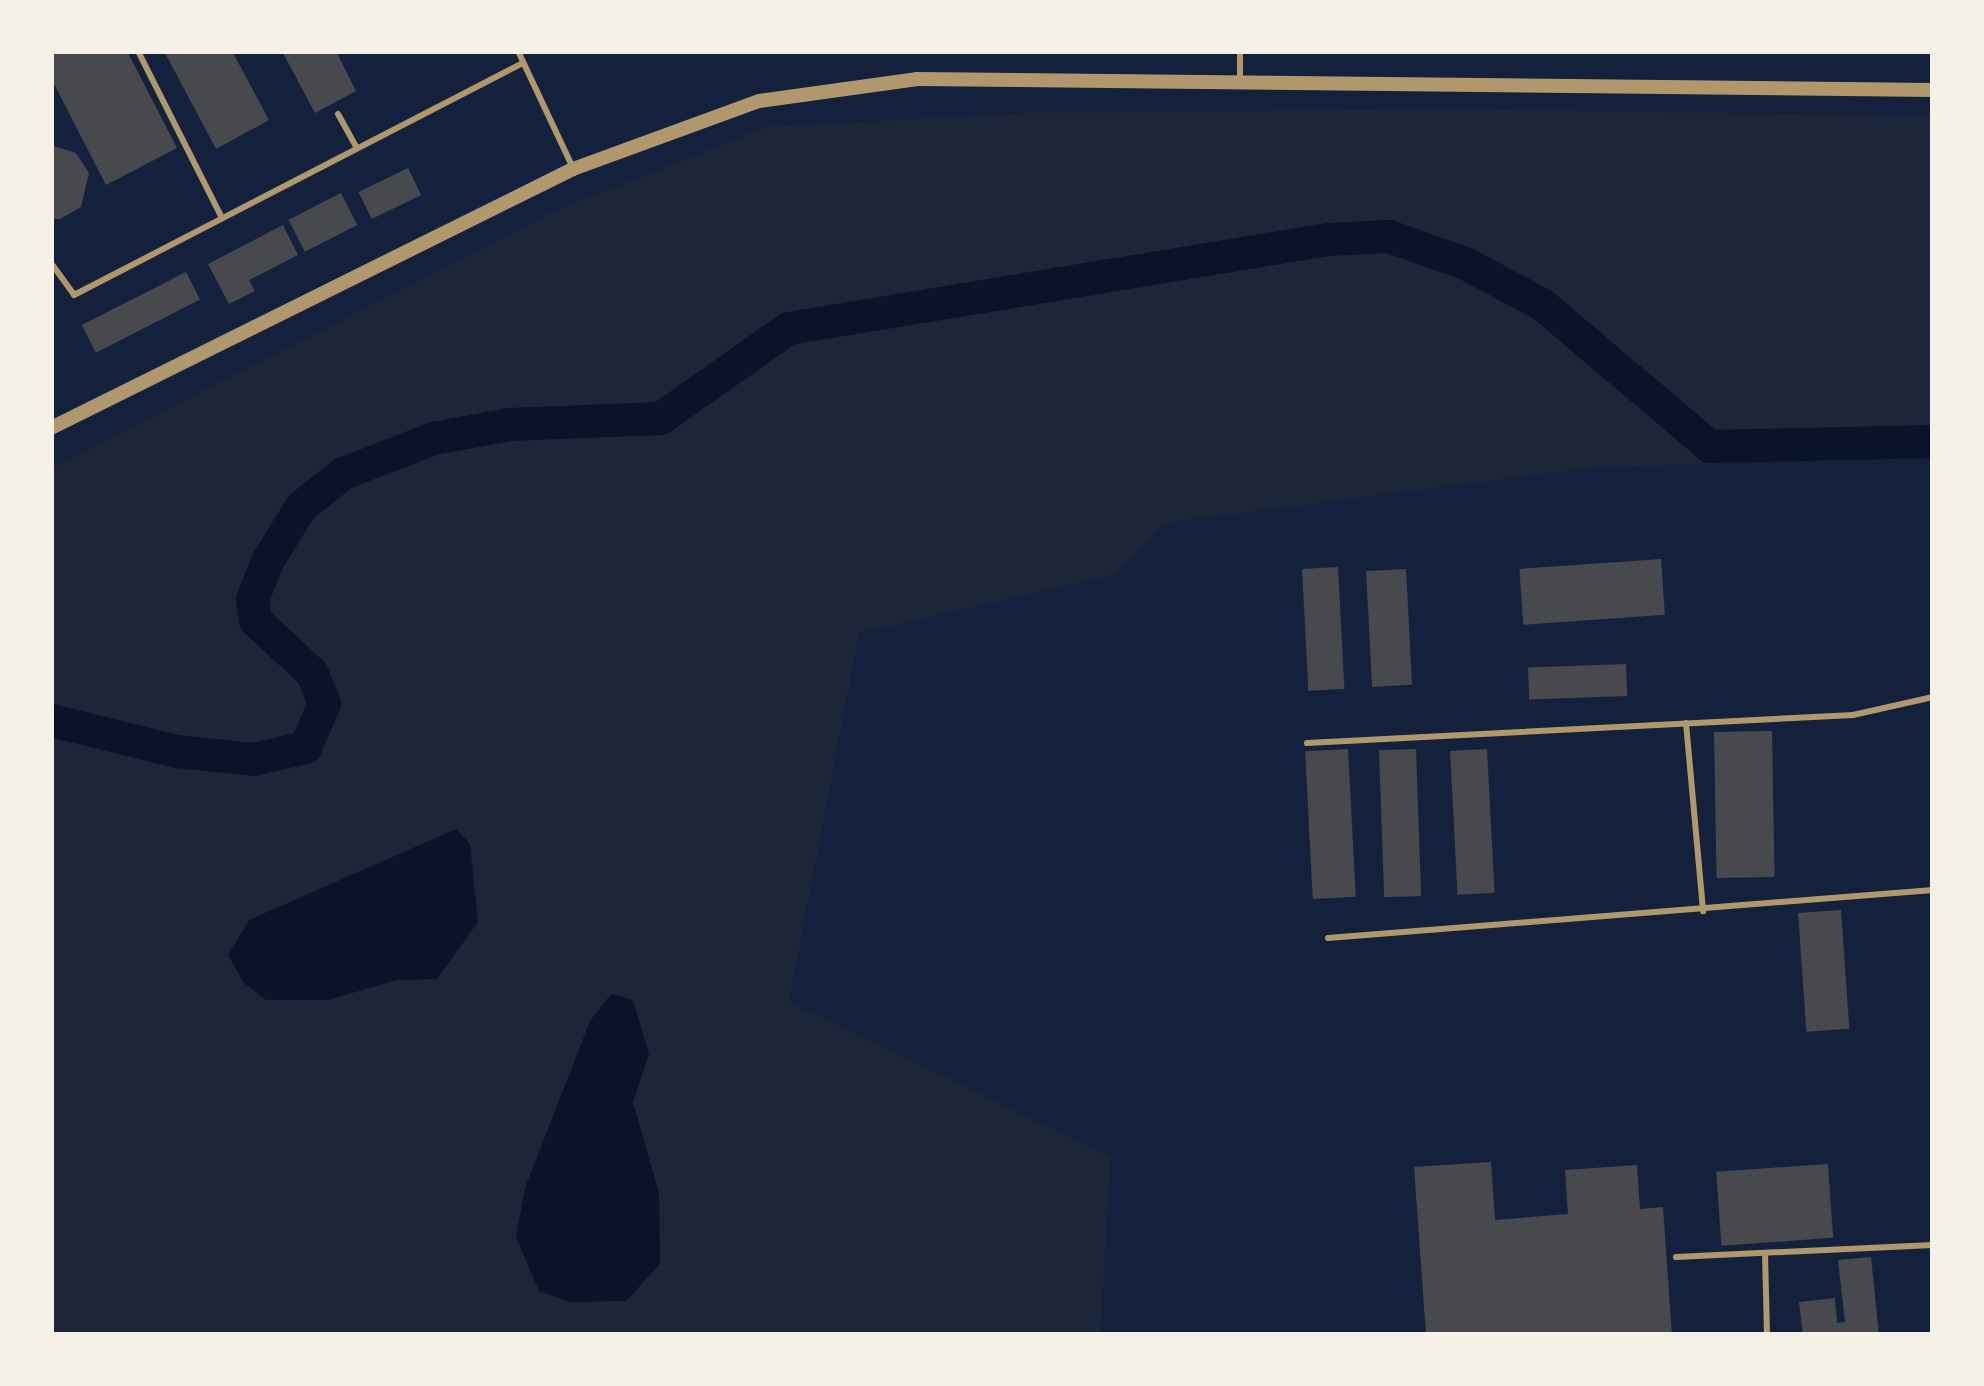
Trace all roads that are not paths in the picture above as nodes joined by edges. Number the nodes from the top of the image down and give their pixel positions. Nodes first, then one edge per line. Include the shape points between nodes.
1 (138, 51) edge
2 (518, 51) edge
3 (1240, 51) edge
4 (524, 63) junction
5 (1239, 82) junction
6 (1933, 90) edge
7 (338, 114) dead end
8 (357, 148) junction
9 (573, 169) junction
10 (222, 218) junction
11 (51, 263) edge
12 (51, 428) edge
13 (1933, 697) edge
14 (1686, 723) junction
15 (1307, 743) dead end
16 (1933, 890) edge
17 (1703, 913) junction
18 (1328, 938) dead end
19 (1933, 1245) edge
20 (1765, 1253) junction
21 (1676, 1257) dead end
22 (1767, 1335) edge

1 - 10 lane
2 - 4 lane
3 - 5 lane
4 - 8 lane
4 - 9 lane
5 - 6 street
5 - 9 street via 917,79 759,101
7 - 8 lane
8 - 10 lane
9 - 12 street
10 - 11 lane via 74,295
13 - 14 lane via 1853,715
14 - 15 lane
14 - 17 lane
16 - 17 lane
17 - 18 lane
19 - 20 lane
20 - 21 lane
20 - 22 lane

